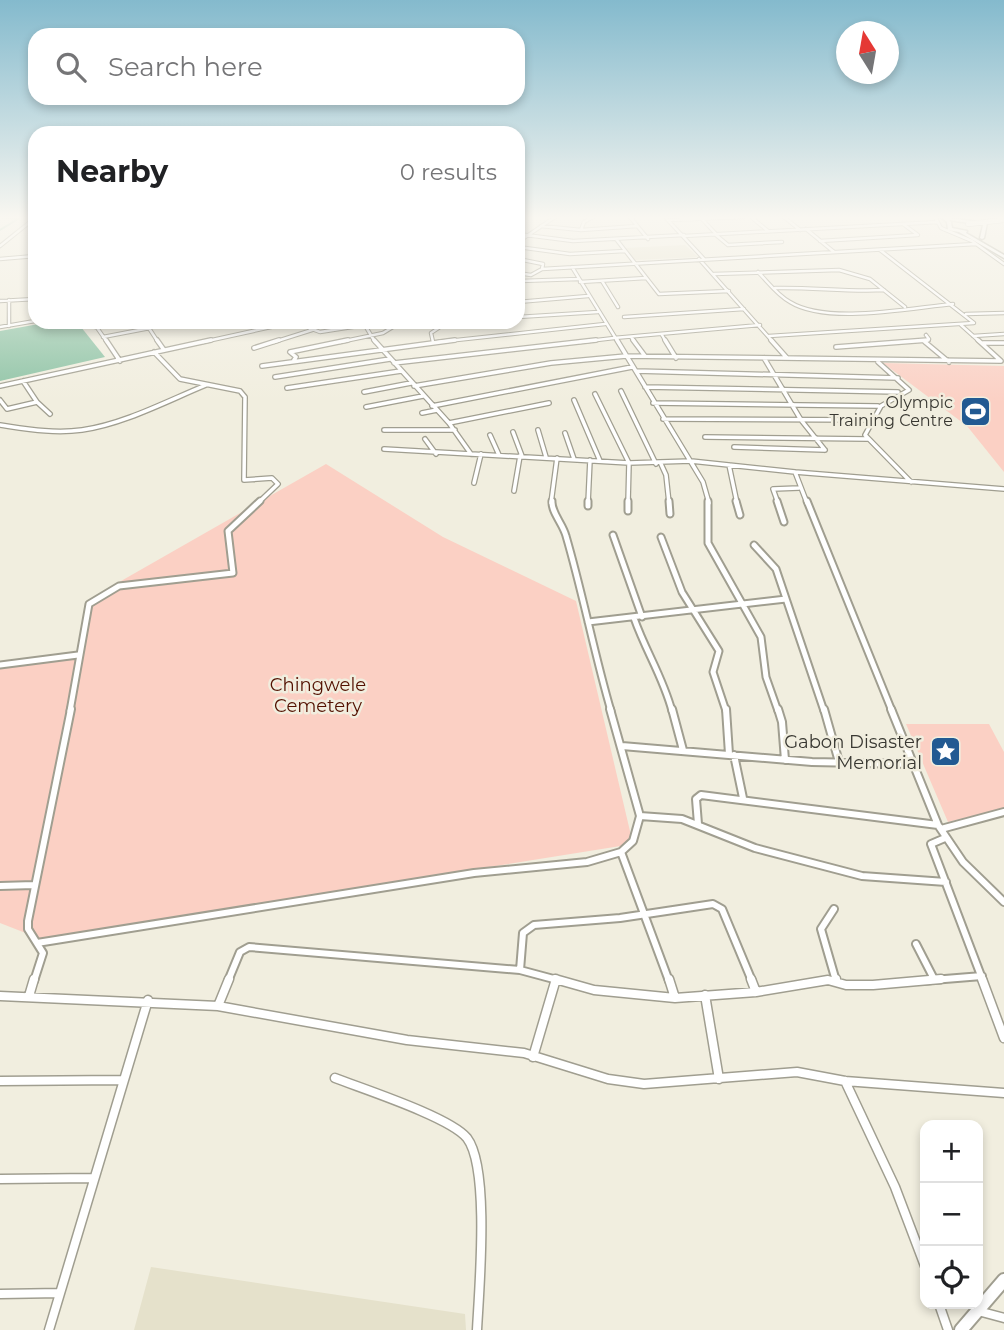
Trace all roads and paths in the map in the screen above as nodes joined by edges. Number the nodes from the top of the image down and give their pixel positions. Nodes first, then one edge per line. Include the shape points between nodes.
1 (631, 279) edge
2 (648, 279) edge
3 (718, 279) edge
4 (766, 279) edge
5 (869, 279) edge
6 (918, 279) edge
7 (579, 281) junction
8 (602, 281) junction
9 (525, 282) edge
10 (775, 288) junction
11 (884, 290) junction
12 (729, 292) junction
13 (588, 296) junction
14 (28, 299) edge
15 (9, 300) junction
16 (0, 301) edge
17 (525, 301) edge
18 (953, 304) junction
19 (618, 307) dead end
20 (905, 307) junction
21 (744, 309) junction
22 (598, 312) junction
23 (1004, 313) edge
24 (966, 314) junction
25 (525, 317) edge
26 (624, 317) dead end
27 (28, 322) edge
28 (605, 324) junction
29 (961, 325) junction
30 (9, 326) junction
31 (760, 326) junction
32 (0, 327) edge
33 (97, 329) edge
34 (144, 329) edge
35 (150, 329) edge
36 (262, 329) edge
37 (336, 329) edge
38 (367, 329) edge
39 (390, 329) edge
40 (434, 329) edge
41 (312, 330) joint
42 (1004, 334) edge
43 (662, 335) junction
44 (926, 335) dead end
45 (370, 336) junction
46 (769, 336) junction
47 (973, 336) junction
48 (103, 337) junction
49 (631, 337) junction
50 (614, 338) junction
51 (433, 342) junction
52 (925, 342) junction
53 (982, 343) junction
54 (1004, 344) edge
55 (836, 347) dead end
56 (254, 348) dead end
57 (381, 348) junction
58 (164, 350) junction
59 (154, 352) junction
60 (626, 356) junction
61 (645, 356) junction
62 (676, 358) junction
63 (764, 358) junction
64 (787, 358) junction
65 (120, 360) junction
66 (293, 361) junction
67 (392, 361) junction
68 (877, 361) junction
69 (949, 362) junction
70 (262, 366) dead end
71 (634, 369) junction
72 (401, 371) junction
73 (773, 373) junction
74 (275, 377) dead end
75 (898, 378) junction
76 (23, 381) junction
77 (206, 385) junction
78 (413, 385) junction
79 (0, 386) edge
80 (645, 387) junction
81 (287, 388) dead end
82 (782, 388) junction
83 (621, 391) dead end
84 (364, 392) dead end
85 (898, 392) junction
86 (596, 394) dead end
87 (423, 396) junction
88 (0, 400) edge
89 (574, 400) dead end
90 (37, 402) junction
91 (549, 403) dead end
92 (653, 403) junction
93 (791, 404) junction
94 (432, 406) junction
95 (878, 406) junction
96 (366, 407) dead end
97 (437, 410) junction
98 (422, 413) dead end
99 (50, 414) dead end
100 (663, 419) junction
101 (801, 420) junction
102 (870, 420) junction
103 (449, 423) junction
104 (0, 425) edge
105 (384, 430) dead end
106 (455, 430) junction
107 (538, 430) dead end
108 (513, 432) dead end
109 (565, 433) dead end
110 (490, 435) dead end
111 (705, 438) dead end
112 (817, 438) junction
113 (425, 439) dead end
114 (867, 439) junction
115 (734, 447) dead end
116 (384, 449) dead end
117 (436, 454) junction
118 (471, 454) junction
119 (481, 454) junction
120 (499, 455) junction
121 (521, 456) junction
122 (546, 457) junction
123 (557, 458) junction
124 (575, 459) junction
125 (590, 460) junction
126 (600, 461) junction
127 (691, 461) junction
128 (629, 463) junction
129 (658, 464) junction
130 (729, 464) junction
131 (795, 472) junction
132 (911, 482) junction
133 (474, 483) dead end
134 (799, 488) junction
135 (1004, 489) edge
136 (514, 491) dead end
137 (588, 506) dead end
138 (628, 511) dead end
139 (670, 514) dead end
140 (740, 515) dead end
141 (784, 522) dead end
142 (613, 535) dead end
143 (661, 537) dead end
144 (754, 545) dead end
145 (786, 599) junction
146 (741, 605) junction
147 (693, 611) junction
148 (642, 617) junction
149 (634, 618) junction
150 (588, 622) junction
151 (78, 655) junction
152 (0, 665) edge
153 (622, 746) junction
154 (683, 750) junction
155 (731, 755) junction
156 (785, 760) junction
157 (839, 762) junction
158 (911, 764) junction
159 (743, 798) junction
160 (1004, 812) edge
161 (640, 816) junction
162 (698, 824) junction
163 (939, 827) junction
164 (945, 838) junction
165 (621, 852) junction
166 (946, 882) junction
167 (0, 886) edge
168 (34, 886) junction
169 (1004, 902) edge
170 (834, 909) dead end
171 (645, 914) junction
172 (37, 943) junction
173 (916, 944) dead end
174 (520, 970) junction
175 (982, 976) junction
176 (556, 979) junction
177 (934, 979) junction
178 (836, 982) junction
179 (756, 992) junction
180 (705, 995) junction
181 (0, 996) edge
182 (29, 996) junction
183 (674, 998) junction
184 (148, 1000) junction
185 (218, 1006) junction
186 (1004, 1038) edge
187 (533, 1057) junction
188 (335, 1078) dead end
189 (719, 1079) junction
190 (122, 1080) junction
191 (0, 1081) edge
192 (845, 1081) junction
193 (1004, 1093) edge
194 (94, 1178) junction
195 (0, 1179) edge
196 (920, 1253) edge
197 (1004, 1280) edge
198 (60, 1293) junction
199 (0, 1294) edge
200 (941, 1309) edge
201 (978, 1311) junction
202 (1004, 1318) edge
203 (49, 1330) edge
204 (477, 1330) edge
205 (948, 1330) edge
206 (961, 1330) edge

1 - 8 street
2 - 12 street via 661,295
3 - 12 street
4 - 10 street
5 - 11 street
6 - 18 street
7 - 8 street
7 - 9 street
7 - 13 street
8 - 19 street
10 - 11 street
10 - 20 street via 794,305 813,310
11 - 20 street
12 - 21 street
13 - 17 street
13 - 22 street
14 - 15 street
15 - 16 street
15 - 30 street
18 - 20 street
18 - 24 street
21 - 26 street
21 - 31 street
22 - 25 street
22 - 28 street
23 - 24 street
24 - 29 street via 975,322
27 - 30 street
28 - 50 street
28 - 51 street
29 - 46 street
29 - 47 street
30 - 32 street
31 - 43 street
31 - 46 street
33 - 48 street
34 - 48 street
35 - 58 street
36 - 58 street
37 - 41 street
38 - 45 street
39 - 45 street
40 - 51 street
41 - 56 street
42 - 47 street
43 - 49 street
43 - 62 street
44 - 52 street via 929,339
45 - 57 street
45 - 66 street via 307,346 289,352 296,357
46 - 64 street
47 - 53 street
48 - 65 street
49 - 50 street
49 - 61 street
50 - 60 street
50 - 67 street
51 - 57 street
52 - 55 street
52 - 69 street
53 - 54 street
53 - 69 street via 1001,360
57 - 66 street
57 - 67 street
58 - 59 street
59 - 65 street
59 - 77 street via 178,378
60 - 61 street
60 - 71 street
60 - 78 street
61 - 62 street
62 - 63 street
63 - 64 street
63 - 73 street
64 - 68 street
65 - 76 street
66 - 70 street
67 - 72 street
67 - 74 street
68 - 69 street
68 - 75 street
71 - 73 street
71 - 80 street
71 - 94 street
72 - 78 street
72 - 81 street
73 - 75 street
73 - 82 street
75 - 85 street via 909,390
76 - 79 street
76 - 90 street
77 - 104 street via 83,430 51,432
77 - 151 street via 234,389 245,397 244,480 272,478 278,484 228,531 233,573 146,581 98,597 89,604
78 - 84 street
78 - 87 street
80 - 82 street
80 - 92 street
82 - 85 street
82 - 93 street
83 - 129 street
85 - 95 street
86 - 128 street
87 - 94 street
87 - 96 street
88 - 90 street via 7,409
89 - 126 street
90 - 99 street
91 - 103 street
92 - 93 street
92 - 100 street
93 - 95 street
93 - 101 street
94 - 97 street
95 - 102 street
97 - 98 street
97 - 103 street
100 - 101 street
100 - 127 street
101 - 102 street
101 - 112 street
102 - 114 street
103 - 106 street
105 - 106 street
106 - 118 street
107 - 122 street
108 - 121 street
109 - 124 street
110 - 120 street
111 - 112 street
112 - 114 street
112 - 115 street via 825,450
113 - 117 street
114 - 132 street
116 - 117 street
117 - 118 street
118 - 119 street
119 - 120 street
119 - 133 street
120 - 121 street
121 - 122 street
121 - 136 street
122 - 123 street
123 - 124 street
123 - 150 street via 551,506 563,526
124 - 125 street
125 - 126 street
125 - 137 street
126 - 128 street
127 - 129 street
127 - 130 street
127 - 146 street via 709,503 708,543
128 - 129 street
128 - 138 street
129 - 139 street via 666,475
130 - 131 street
130 - 140 street via 727,472
131 - 132 street
131 - 134 street
132 - 135 street
134 - 141 street via 773,489
134 - 158 street
142 - 148 street
143 - 147 street
144 - 145 street via 776,569
145 - 146 street
145 - 157 street
146 - 147 street
146 - 156 street via 764,645 764,666 782,722
147 - 148 street
147 - 155 street via 719,651 713,672 727,713
148 - 149 street
149 - 150 street
149 - 154 street via 647,654 663,678
150 - 153 street
151 - 152 street
151 - 168 street via 62,759
153 - 154 street
153 - 161 street
154 - 155 street
155 - 156 street
155 - 159 street
156 - 157 street
157 - 158 street
158 - 163 street
159 - 162 street via 698,797
159 - 163 street
160 - 163 street
161 - 162 street
161 - 165 street via 636,837
162 - 166 street via 755,848 862,876
163 - 164 street
164 - 166 street via 931,844
164 - 169 street via 962,862
165 - 171 street
165 - 172 street via 576,864 506,868 349,891
166 - 175 street
167 - 168 street
168 - 172 street via 28,929
170 - 178 street via 821,929
171 - 174 street via 527,928
171 - 179 street via 704,904 722,909
171 - 183 street
172 - 182 street via 43,953
173 - 177 street
174 - 176 street
174 - 185 street via 249,947 240,952
175 - 177 street
175 - 186 street
176 - 183 street via 594,990
176 - 187 street
177 - 178 street via 873,985
178 - 179 street
179 - 180 street
180 - 183 street
180 - 189 street
181 - 182 street
182 - 184 street
184 - 185 street
184 - 190 street
185 - 187 street
187 - 189 street via 608,1079 644,1084
188 - 204 street via 467,1138 479,1170
189 - 192 street via 797,1072
190 - 191 street
190 - 194 street
192 - 193 street
192 - 196 street
194 - 195 street
194 - 198 street
197 - 201 street
198 - 199 street
198 - 203 street
200 - 205 street
201 - 202 street
201 - 206 street

